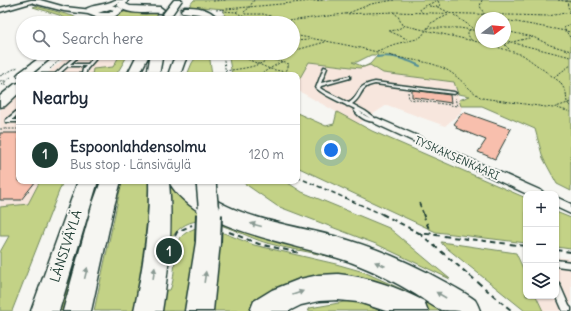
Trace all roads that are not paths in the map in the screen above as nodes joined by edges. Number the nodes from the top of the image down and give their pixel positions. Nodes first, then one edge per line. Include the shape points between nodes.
1 (35, 0) edge
2 (46, 0) edge
3 (178, 0) edge
4 (121, 3) edge
5 (186, 5) edge
6 (1, 9) edge
7 (162, 10) tunnel mouth
8 (93, 16) edge
9 (166, 16) edge
10 (177, 16) edge
11 (210, 16) edge
12 (41, 60) edge
13 (51, 60) edge
14 (73, 60) edge
15 (93, 60) edge
16 (140, 60) edge
17 (153, 60) edge
18 (155, 60) edge
19 (180, 60) edge
20 (67, 65) junction
21 (89, 65) junction
22 (325, 68) dead end
23 (23, 72) edge
24 (37, 72) edge
25 (61, 72) edge
26 (85, 72) edge
27 (134, 72) edge
28 (148, 72) edge
29 (153, 72) edge
30 (175, 72) edge
31 (349, 77) dead end
32 (16, 78) edge
33 (318, 85) junction
34 (16, 90) edge
35 (0, 92) edge
36 (454, 93) road end
37 (0, 103) edge
38 (348, 105) junction
39 (16, 114) edge
40 (16, 121) edge
41 (377, 121) joint
42 (87, 184) edge
43 (110, 184) edge
44 (159, 184) edge
45 (181, 184) edge
46 (206, 184) edge
47 (531, 191) edge
48 (559, 203) edge
49 (571, 209) edge
50 (559, 263) edge
51 (571, 265) edge
52 (559, 293) edge
53 (45, 311) edge
54 (77, 311) edge
55 (148, 311) edge
56 (199, 311) edge
57 (264, 311) edge
58 (414, 311) edge
59 (466, 311) edge
60 (569, 311) edge

1 - 6 main road
1 - 8 main road
2 - 8 main road
3 - 9 highway
4 - 7 highway via 127,11
4 - 8 main road
4 - 8 main road via 108,6
4 - 8 main road via 118,12
5 - 10 highway
5 - 11 highway
12 - 23 main road
13 - 24 main road
14 - 20 lane
15 - 21 lane
16 - 27 highway
17 - 28 highway
18 - 29 highway
19 - 30 highway
20 - 21 lane
20 - 25 lane
21 - 26 lane
22 - 33 lane
31 - 33 lane
32 - 35 main road
33 - 38 lane via 322,92
34 - 37 main road
36 - 38 lane via 369,83 361,88 357,99
38 - 41 lane via 368,119
39 - 40 lane via 8,121
41 - 47 street, TYSKAKSENKAARI
42 - 53 highway, LÄNSIVÄYLÄ
54 -> 43 highway, LÄNSIVÄYLÄ
55 -> 44 highway via 157,256
59 -> 45 highway via 416,280 350,251 246,223 220,213 194,197
56 -> 46 highway, bridge via 209,232
48 - 49 street
50 - 51 lane
52 - 60 lane
57 -> 58 highway via 276,302 297,293 323,287 363,291

